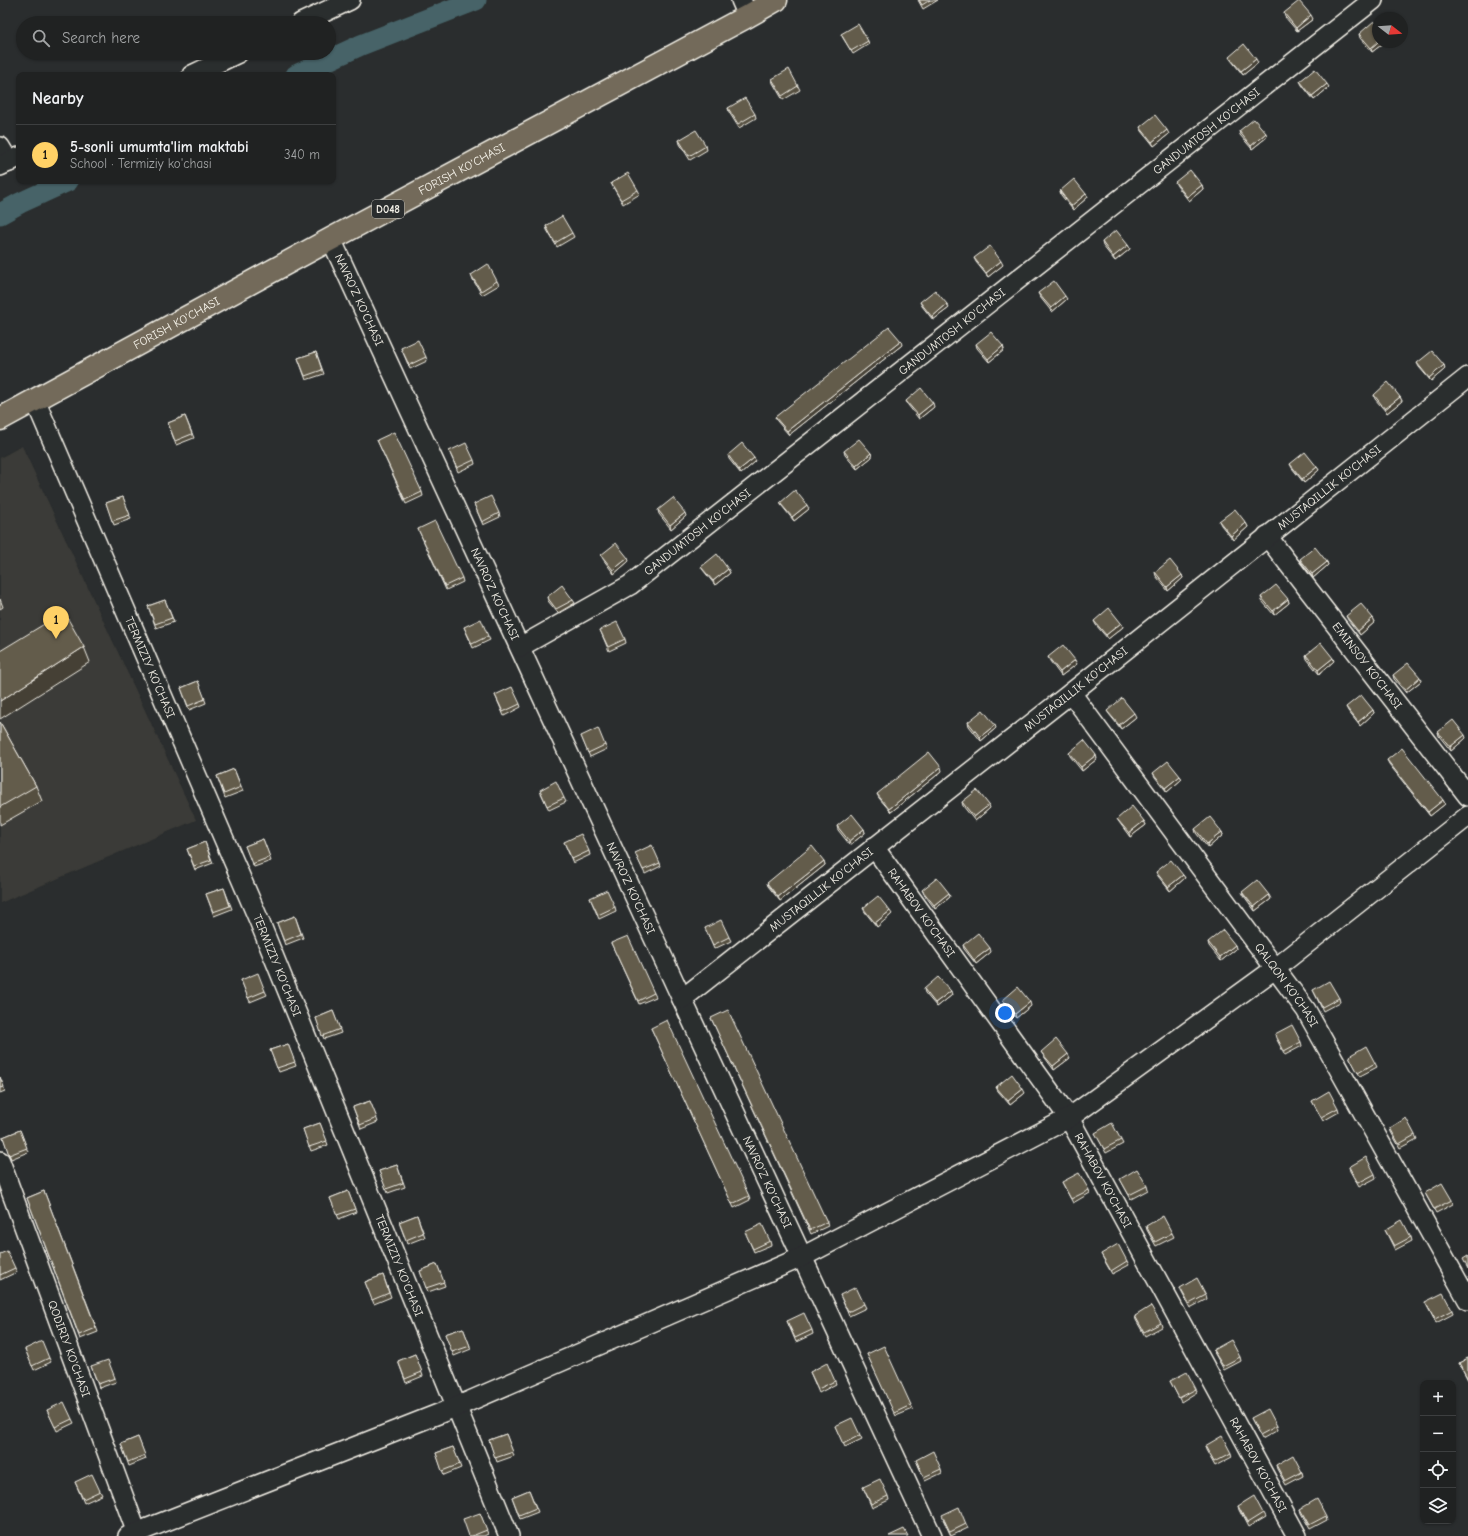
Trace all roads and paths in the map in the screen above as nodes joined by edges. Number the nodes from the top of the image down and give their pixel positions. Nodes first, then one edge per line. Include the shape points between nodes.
1 (347, 0) edge
2 (776, 0) edge
3 (1373, 0) edge
4 (745, 8) edge
5 (315, 16) edge
6 (223, 60) edge
7 (198, 72) edge
8 (331, 240) junction
9 (1468, 377) edge
10 (35, 400) junction
11 (0, 419) edge
12 (1268, 536) junction
13 (520, 647) junction
14 (1072, 693) junction
15 (1468, 796) edge
16 (1468, 816) edge
17 (874, 847) junction
18 (1276, 968) junction
19 (682, 999) junction
20 (1070, 1118) junction
21 (0, 1161) edge
22 (802, 1257) junction
23 (1468, 1300) edge
24 (456, 1407) junction
25 (134, 1535) edge
26 (509, 1536) edge
27 (932, 1536) edge
28 (1297, 1536) edge

1 - 5 street
2 - 4 main road, FORISH KO'CHASI / D048
3 - 13 street, GANDUMTOSH KO'CHASI via 630,585
4 - 8 main road, FORISH KO'CHASI / D048
6 - 7 street
8 - 10 main road, FORISH KO'CHASI / D048
8 - 13 street, NAVRO'Z KO'CHASI
9 - 12 street, MUSTAQILLIK KO'CHASI
10 - 11 main road, FORISH KO'CHASI / D048
10 - 24 street, TERMIZIY KO'CHASI via 258,918
12 - 14 street, MUSTAQILLIK KO'CHASI
12 - 15 street, EMINSOY KO'CHASI
13 - 19 street, NAVRO'Z KO'CHASI
14 - 17 street, MUSTAQILLIK KO'CHASI
14 - 18 street, QALQON KO'CHASI
16 - 18 street
17 - 19 street, MUSTAQILLIK KO'CHASI
17 - 20 street, RAHABOV KO'CHASI
18 - 20 street
18 - 23 street, QALQON KO'CHASI via 1306,1010
19 - 22 street, NAVRO'Z KO'CHASI
20 - 22 street
20 - 28 street, RAHABOV KO'CHASI
21 - 25 street, QODIRIY KO'CHASI
22 - 24 street
22 - 27 street, NAVRO'Z KO'CHASI
24 - 25 street
24 - 26 street, TERMIZIY KO'CHASI

